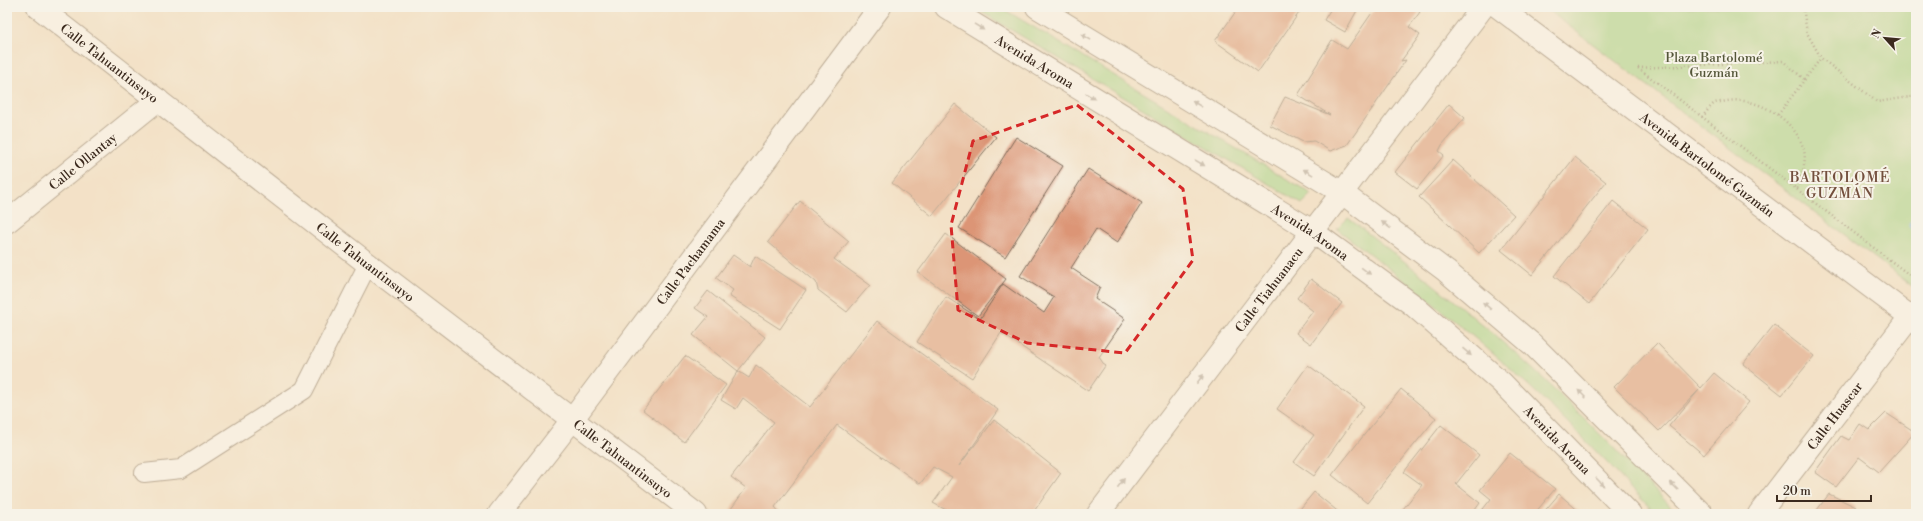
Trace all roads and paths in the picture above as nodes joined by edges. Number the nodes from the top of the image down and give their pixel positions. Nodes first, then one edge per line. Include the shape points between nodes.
1 (38, 7) edge
2 (880, 7) edge
3 (946, 7) edge
4 (1037, 7) edge
5 (1483, 7) edge
6 (1498, 7) edge
7 (1803, 7) edge
8 (1821, 58) junction
9 (1805, 80) junction
10 (1916, 96) edge
11 (158, 100) junction
12 (1778, 115) junction
13 (1702, 117) junction
14 (1797, 189) junction
15 (1341, 192) junction
16 (7, 222) edge
17 (1312, 231) junction
18 (368, 264) junction
19 (1916, 280) edge
20 (1913, 319) edge
21 (572, 420) junction
22 (144, 473) dead end
23 (499, 514) edge
24 (696, 514) edge
25 (1098, 514) edge
26 (1630, 514) edge
27 (1702, 514) edge
28 (1759, 514) edge

1 - 11 street, Calle Tahuantinsuyo
2 - 21 street, Calle Pachamama
3 -> 17 street, Avenida Aroma
15 -> 4 street
5 - 15 street, Calle Tiahuanacu
6 - 20 street, Avenida Bartolomé Guzmán
7 - 8 path via 1807,33
8 - 9 path
8 - 10 path via 1877,102
9 - 12 path
9 - 13 path via 1783,61 1638,68
11 - 16 street, Calle Ollantay
11 - 18 street, Calle Tahuantinsuyo
12 - 13 path via 1752,102 1734,100 1715,103
12 - 14 path via 1795,131 1804,148 1803,172
13 - 14 path
14 - 19 path
15 - 17 street, Calle Tiahuanacu
27 -> 15 street via 1533,345 1446,271
25 -> 17 street, Calle Tiahuanacu
17 -> 26 street, Avenida Aroma via 1413,305 1501,382
18 - 21 street, Calle Tahuantinsuyo
18 - 22 lane via 304,390 181,469
20 - 28 street, Calle Huascar
21 - 23 street, Calle Pachamama
21 - 24 street, Calle Tahuantinsuyo

